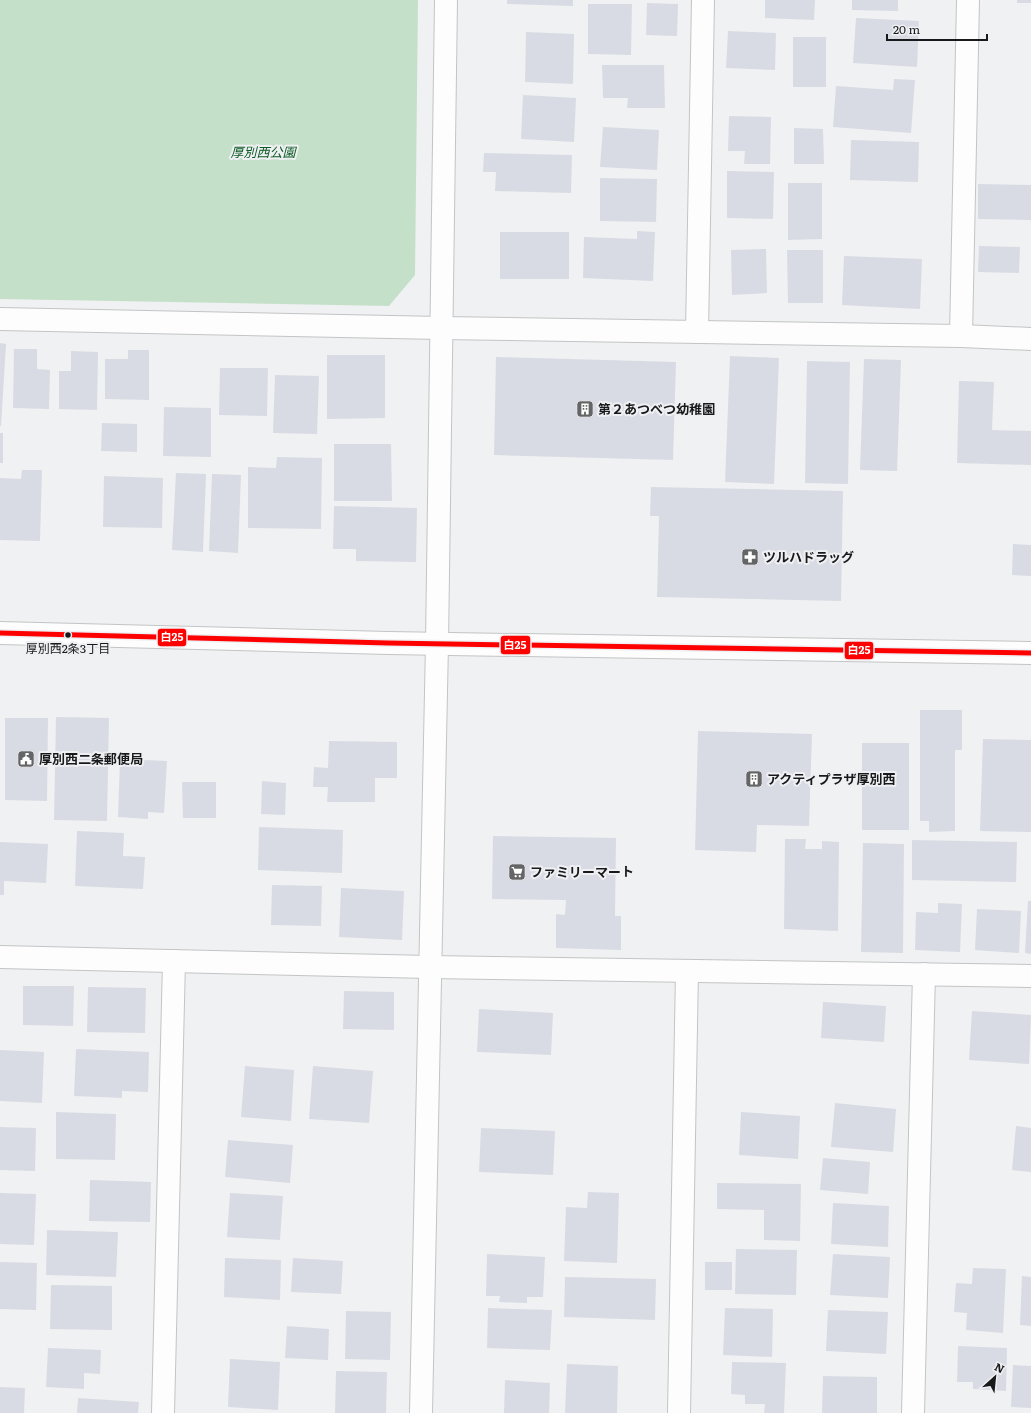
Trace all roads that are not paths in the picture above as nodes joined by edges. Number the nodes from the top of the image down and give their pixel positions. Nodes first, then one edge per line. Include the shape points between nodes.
1 (446, 0) edge
2 (703, 0) edge
3 (968, 0) edge
4 (0, 319) edge
5 (441, 328) junction
6 (698, 332) junction
7 (961, 336) junction
8 (1031, 339) edge
9 (0, 633) edge
10 (437, 644) junction
11 (1031, 653) edge
12 (0, 957) edge
13 (174, 961) junction
14 (430, 967) junction
15 (687, 971) junction
16 (924, 974) junction
17 (1031, 976) edge
18 (163, 1413) edge
19 (421, 1413) edge
20 (679, 1413) edge
21 (913, 1413) edge

1 - 5 street
2 - 6 street
3 - 7 street
4 - 5 street
5 - 6 street
5 - 10 street
6 - 7 street
7 - 8 street
9 - 10 street
10 - 11 street
10 - 14 street
12 - 13 street
13 - 14 street
13 - 18 street
14 - 15 street
14 - 19 street
15 - 16 street
15 - 20 street
16 - 17 street
16 - 21 street

